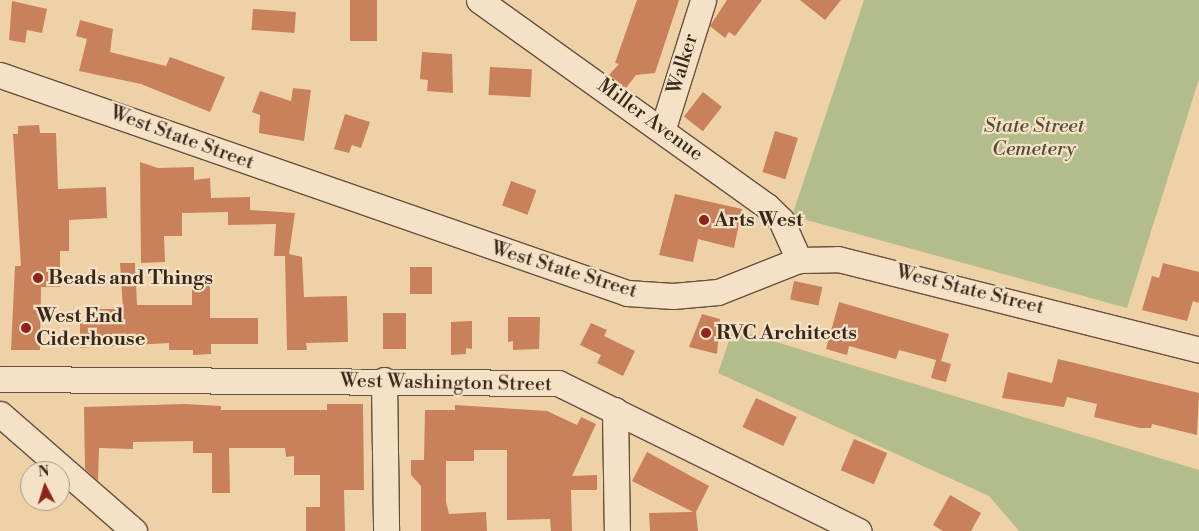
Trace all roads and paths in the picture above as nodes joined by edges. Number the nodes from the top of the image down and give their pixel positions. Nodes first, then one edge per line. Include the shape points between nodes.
1 (479, 0) edge
2 (703, 0) edge
3 (0, 76) edge
4 (663, 128) junction
5 (798, 260) junction
6 (1199, 350) edge
7 (0, 379) edge
8 (384, 380) junction
9 (615, 410) junction
10 (0, 414) edge
11 (847, 528) edge
12 (134, 531) edge
13 (386, 531) edge
14 (618, 531) edge

1 - 4 street, Miller Avenue
2 - 4 street, Walker
3 - 5 street, West State Street via 627,293 660,296 718,292
4 - 5 street, Miller Avenue via 767,206 780,220
5 - 6 street, West State Street via 858,262
7 - 8 street, West Washington Street
8 - 9 street, West Washington Street via 558,383
8 - 13 street
9 - 11 street, West Washington Street
9 - 14 street
10 - 12 street

